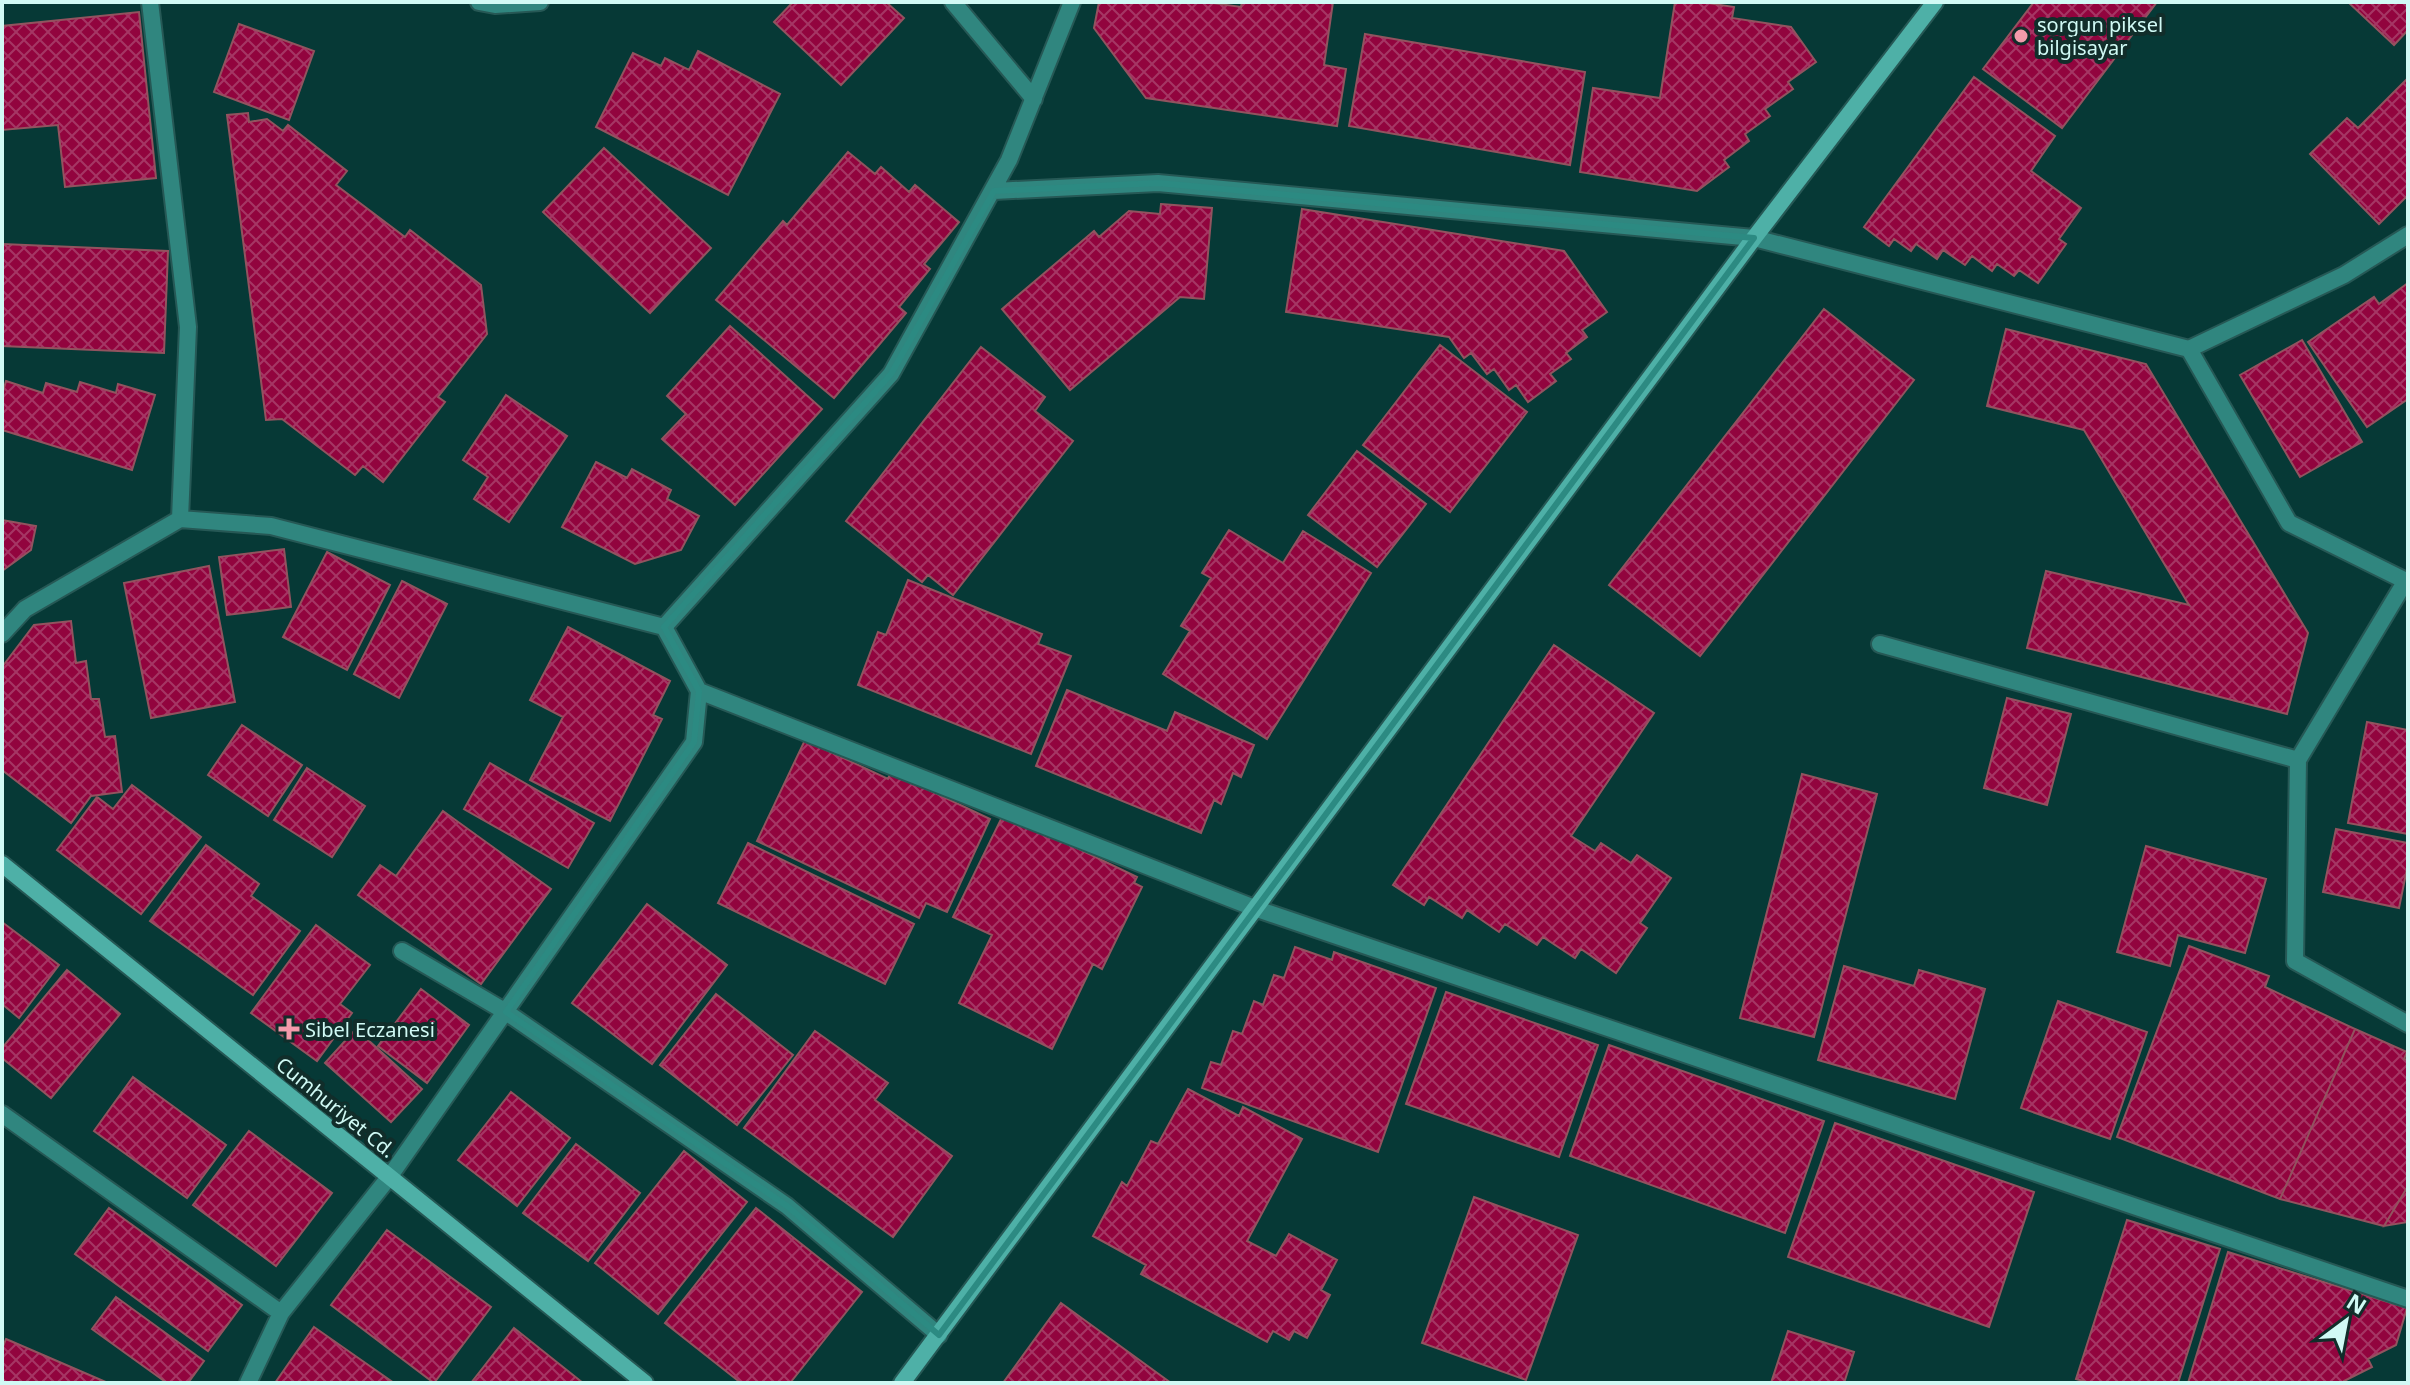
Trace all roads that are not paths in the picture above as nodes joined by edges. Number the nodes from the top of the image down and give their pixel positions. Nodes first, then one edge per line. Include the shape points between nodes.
1 (150, 2) edge
2 (540, 2) edge
3 (953, 2) edge
4 (1072, 2) edge
5 (1935, 2) edge
6 (490, 3) edge
7 (1034, 99) junction
8 (994, 191) junction
9 (2408, 235) edge
10 (1754, 238) junction
11 (2189, 349) junction
12 (180, 519) junction
13 (2406, 582) edge
14 (664, 627) junction
15 (2, 634) edge
16 (1880, 644) dead end
17 (699, 691) junction
18 (2298, 760) junction
19 (2, 864) edge
20 (1257, 909) junction
21 (402, 951) dead end
22 (506, 1012) junction
23 (2408, 1024) edge
24 (2, 1114) edge
25 (390, 1176) junction
26 (2408, 1299) edge
27 (281, 1313) junction
28 (939, 1335) junction
29 (643, 1382) edge
30 (248, 1383) edge
31 (902, 1383) edge

1 - 12 street via 188,327
2 - 6 street
3 - 7 street
4 - 7 street
5 - 10 main road
7 - 8 street
8 - 10 street via 1158,183
8 - 14 street via 891,374
9 - 11 street via 2344,275
10 - 11 street
10 - 20 main road
11 - 13 street via 2289,523
12 - 14 street via 271,526
12 - 15 street via 25,609
13 - 18 street
14 - 17 street
16 - 18 street
17 - 20 street
17 - 22 street via 694,742
18 - 23 street via 2295,961
19 - 25 main road, Cumhuriyet Cd.
20 - 26 street
20 - 28 main road
21 - 22 street
22 - 25 street
22 - 28 street via 787,1206
24 - 27 street
25 - 27 street
25 - 29 main road, Cumhuriyet Cd.
27 - 30 street
28 - 31 main road

